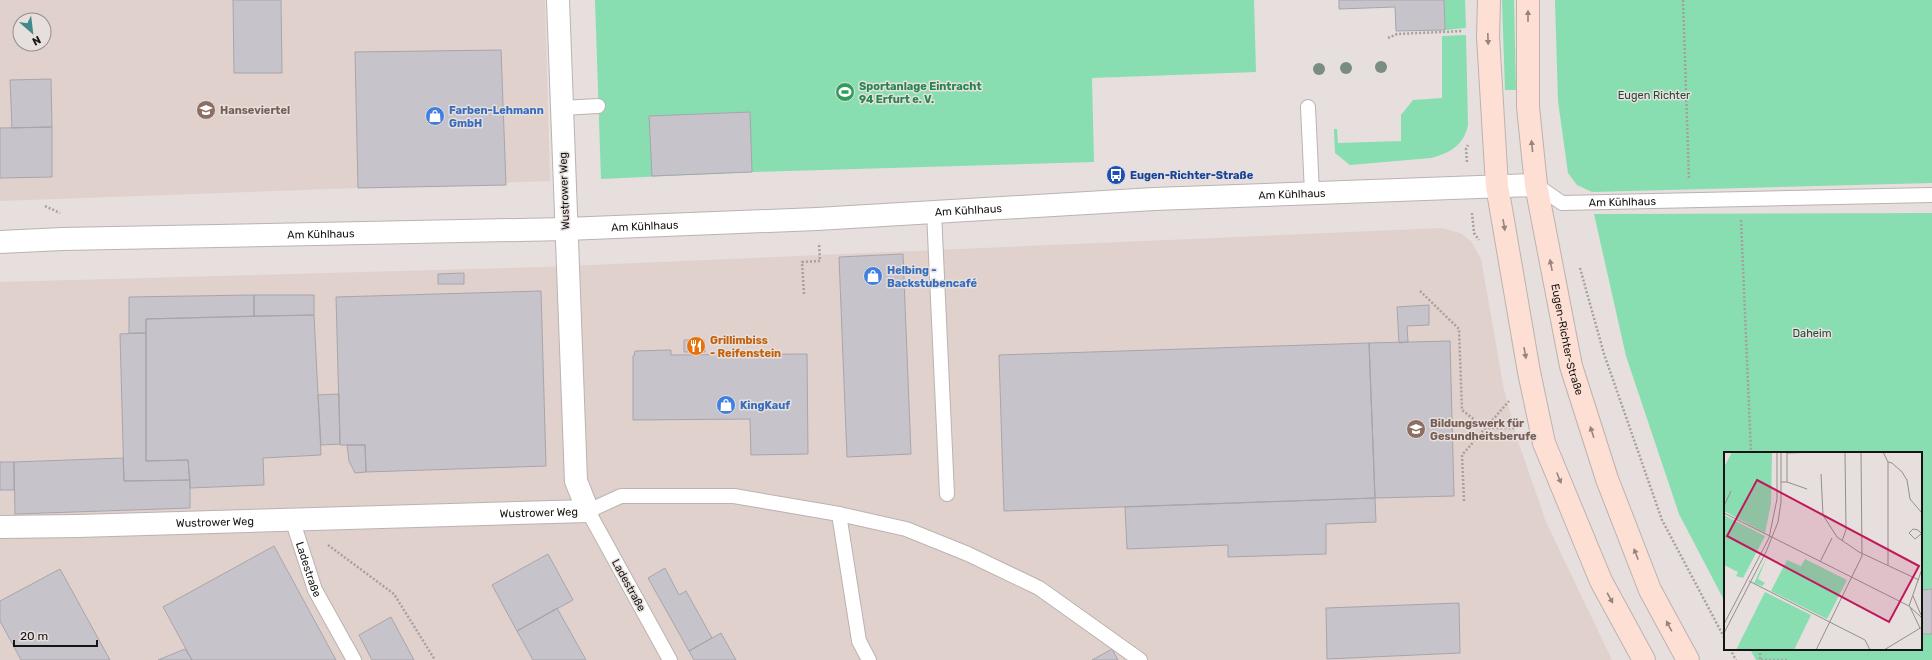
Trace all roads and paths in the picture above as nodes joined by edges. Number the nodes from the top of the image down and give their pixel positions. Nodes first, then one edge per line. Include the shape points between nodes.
1 (558, 0) edge
2 (1489, 0) edge
3 (1528, 0) edge
4 (1683, 0) edge
5 (1469, 31) dead end
6 (1388, 38) dead end
7 (598, 106) dead end
8 (1308, 107) dead end
9 (562, 108) junction
10 (1536, 185) junction
11 (1498, 186) junction
12 (1312, 193) junction
13 (1932, 195) edge
14 (1740, 199) junction
15 (1690, 200) junction
16 (934, 212) junction
17 (817, 219) junction
18 (566, 229) junction
19 (0, 242) edge
20 (1579, 263) dead end
21 (1420, 291) dead end
22 (804, 294) dead end
23 (1513, 396) dead end
24 (1485, 428) junction
25 (1521, 428) dead end
26 (1751, 452) edge
27 (947, 494) dead end
28 (1464, 501) dead end
29 (588, 511) junction
30 (839, 514) junction
31 (292, 519) junction
32 (0, 527) edge
33 (324, 542) dead end
34 (1724, 637) edge
35 (1731, 650) edge
36 (1760, 650) edge
37 (354, 660) edge
38 (435, 660) edge
39 (670, 660) edge
40 (869, 660) edge
41 (1140, 660) edge
42 (1644, 660) edge
43 (1688, 660) edge
44 (1736, 660) edge
45 (1789, 660) edge

1 - 9 street, Wustrower Weg
2 -> 11 main road via 1488,37
10 -> 3 main road, Eugen-Richter-Straße via 1528,107
4 - 15 path
5 - 6 path via 1397,34
7 - 9 lane
8 - 12 lane
9 - 18 street, Wustrower Weg
10 - 11 street, Am Kühlhaus
10 - 15 lane, Am Kühlhaus via 1562,203
43 -> 10 main road, Eugen-Richter-Straße via 1650,590 1607,479 1571,366
11 - 12 street, Am Kühlhaus
11 -> 42 main road via 1529,372 1544,443 1601,582
12 - 16 street, Am Kühlhaus
13 - 14 lane, Am Kühlhaus
14 - 15 lane, Am Kühlhaus
14 - 26 path
16 - 17 street, Am Kühlhaus
16 - 27 lane
17 - 18 street, Am Kühlhaus
17 - 22 path via 820,261 802,262
18 - 19 street, Am Kühlhaus
18 - 29 street, Wustrower Weg via 576,481
20 - 34 path via 1604,354 1662,520
21 - 24 path via 1459,329 1462,410
23 - 24 path
24 - 25 path
24 - 28 path via 1462,455
29 - 30 lane via 621,496 734,496
29 - 31 street, Wustrower Weg
29 - 39 lane, Ladestraße
30 - 40 lane via 859,641
30 - 41 lane via 906,529 968,554 1039,588
31 - 32 street, Wustrower Weg
31 - 37 lane, Ladestraße via 315,590
33 - 38 path via 394,594
35 - 44 path
36 - 45 path via 1760,660

